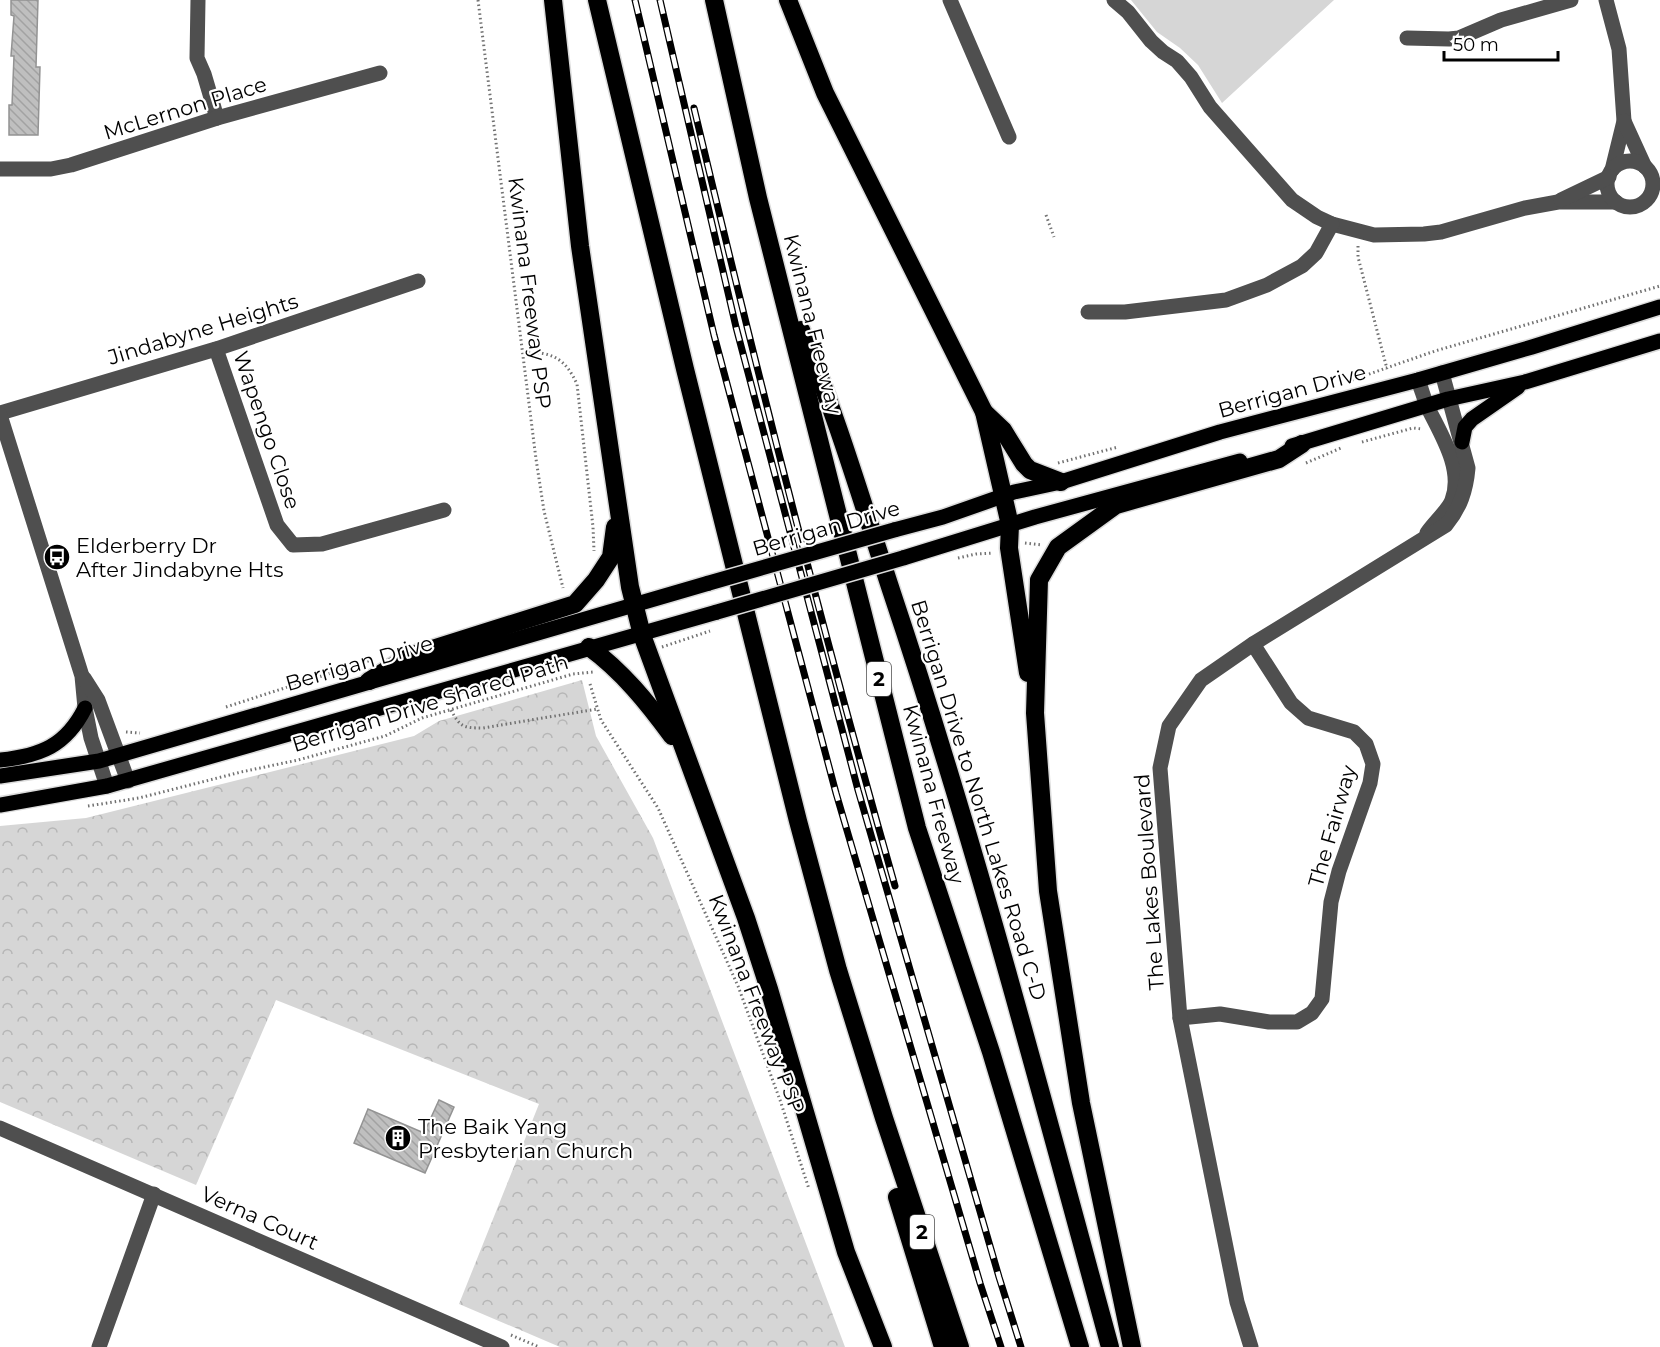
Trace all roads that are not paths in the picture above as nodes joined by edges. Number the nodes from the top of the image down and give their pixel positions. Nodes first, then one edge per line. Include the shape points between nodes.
1 (198, 0) edge
2 (553, 0) edge
3 (597, 0) edge
4 (714, 0) edge
5 (788, 0) edge
6 (950, 0) edge
7 (1114, 0) edge
8 (1571, 0) edge
9 (1606, 0) edge
10 (1407, 38) dead end
11 (380, 73) dead end
12 (217, 118) junction
13 (1624, 121) junction
14 (1009, 137) dead end
15 (1645, 167) junction
16 (0, 169) edge
17 (1611, 173) junction
18 (1558, 202) junction
19 (1616, 202) junction
20 (1332, 224) junction
21 (778, 275) junction
22 (418, 281) dead end
23 (1660, 296) edge
24 (1660, 307) edge
25 (1088, 312) dead end
26 (1632, 315) junction
27 (1660, 341) edge
28 (216, 349) junction
29 (1442, 373) junction
30 (1418, 380) junction
31 (1525, 382) junction
32 (1448, 399) junction
33 (1427, 405) junction
34 (984, 411) junction
35 (0, 414) edge
36 (1462, 441) junction
37 (1302, 444) junction
38 (1060, 482) junction
39 (1004, 497) junction
40 (618, 507) junction
41 (444, 510) dead end
42 (1010, 525) junction
43 (1423, 538) junction
44 (635, 604) junction
45 (645, 643) junction
46 (1253, 644) junction
47 (589, 647) junction
48 (82, 676) junction
49 (369, 681) junction
50 (85, 708) junction
51 (1035, 713) junction
52 (684, 752) junction
53 (117, 755) junction
54 (0, 760) edge
55 (99, 760) junction
56 (0, 777) edge
57 (128, 781) junction
58 (107, 786) junction
59 (0, 805) edge
60 (1180, 1017) junction
61 (884, 1118) junction
62 (0, 1128) edge
63 (154, 1194) junction
64 (99, 1347) edge
65 (502, 1347) edge
66 (883, 1347) edge
67 (943, 1347) edge
68 (960, 1347) edge
69 (1080, 1347) edge
70 (1110, 1347) edge
71 (1132, 1347) edge
72 (1251, 1347) edge

1 - 12 street via 197,58
2 - 40 highway via 580,246
3 - 61 highway, 2 via 798,822
4 - 21 highway, Kwinana Freeway / 2
5 - 34 highway via 825,93
6 - 14 street
7 - 20 street via 1151,41 1177,61 1210,107 1292,200
8 - 10 street via 1501,20 1459,38
9 - 13 street via 1618,49
11 - 12 street, McLernon Place
12 - 16 street, McLernon Place via 71,165
13 - 15 street
13 - 17 street
15 - 17 street via 1634,162 1622,163
15 - 19 street via 1653,186 1648,199 1629,207
17 - 18 street
17 - 19 street via 1608,188
18 - 19 street
18 - 20 street via 1441,232 1392,235 1356,232
20 - 25 street via 1316,253 1302,266 1227,300 1125,312
21 - 69 highway, Kwinana Freeway / 2 via 917,828 991,1052
21 - 70 highway, Berrigan Drive to North Lakes Road C-D via 823,384 914,659 994,921
22 - 28 street, Jindabyne Heights
23 - 26 main road
24 - 26 main road, Berrigan Drive
26 - 29 main road, Berrigan Drive
27 - 31 main road
28 - 35 street, Jindabyne Heights
28 - 41 street, Wapengo Close via 277,525 293,545 322,544
29 - 30 main road, Berrigan Drive
29 - 32 street, The Lakes Boulevard
30 - 33 street, The Lakes Boulevard
30 - 38 main road, Berrigan Drive via 1221,432
31 - 32 main road
31 - 36 main road via 1472,419 1465,427
32 - 33 main road
32 - 36 street, The Lakes Boulevard
33 - 37 main road
33 - 43 street, The Lakes Boulevard via 1442,436 1455,484 1452,501
34 - 38 highway via 1004,430 1030,470
34 - 39 highway
35 - 48 street
36 - 43 street, The Lakes Boulevard via 1468,468 1462,501 1446,525
37 - 42 main road
37 - 51 highway via 1280,459 1116,505 1058,547 1039,580
38 - 39 main road, Berrigan Drive
39 - 42 highway
39 - 44 main road, Berrigan Drive, bridge
40 - 44 highway
40 - 49 highway via 611,557 575,604 410,656
42 - 45 main road, bridge via 717,612
42 - 51 highway via 1017,545 1022,640
43 - 46 street, The Lakes Boulevard
44 - 45 highway
44 - 49 main road, Berrigan Drive
45 - 47 main road
45 - 52 highway
46 - 60 street, The Lakes Boulevard via 1201,680 1169,726 1160,768
46 - 60 street, The Fairway via 1291,703 1308,718 1354,732 1366,744 1373,764 1370,783 1331,902 1322,999 1312,1013 1297,1022 1220,1014
47 - 52 highway via 615,667
47 - 57 main road
48 - 50 street
48 - 53 street via 98,700
49 - 53 main road, Berrigan Drive
50 - 54 main road via 70,733 52,746 24,758
50 - 55 street
51 - 71 highway via 1048,891 1081,1103
52 - 66 highway via 746,918 846,1252
53 - 55 main road, Berrigan Drive
53 - 57 street
55 - 56 main road, Berrigan Drive
55 - 58 street
57 - 58 main road
58 - 59 main road
60 - 72 street, The Lakes Boulevard via 1238,1302
61 - 67 highway via 884,1154
61 - 68 highway, 2
62 - 63 street, Verna Court
63 - 64 street
63 - 65 street, Verna Court

